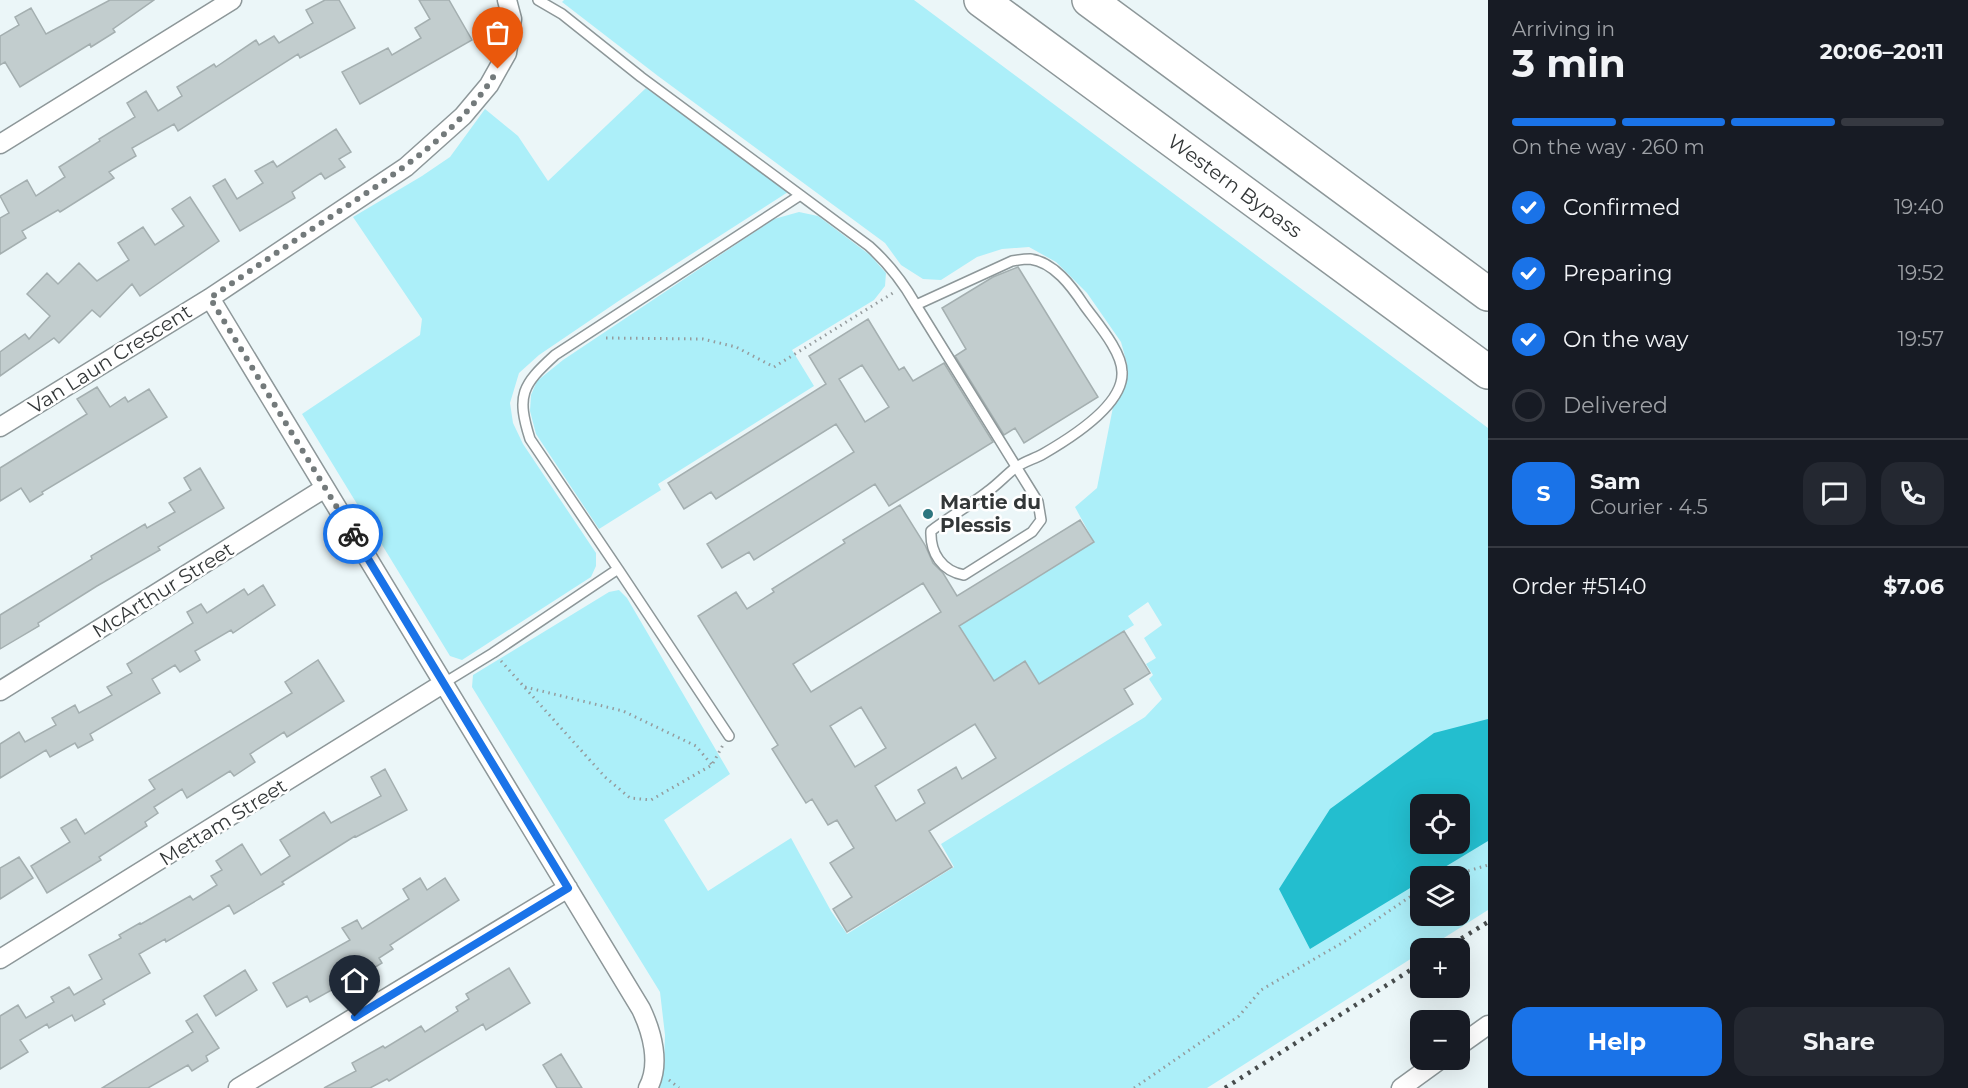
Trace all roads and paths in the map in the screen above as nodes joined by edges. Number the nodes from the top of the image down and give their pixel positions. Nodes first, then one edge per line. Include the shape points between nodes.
1 (232, 0) edge
2 (507, 0) edge
3 (538, 0) edge
4 (981, 0) edge
5 (1089, 0) edge
6 (0, 144) edge
7 (799, 196) junction
8 (905, 286) junction
9 (1488, 294) edge
10 (210, 298) junction
11 (916, 305) junction
12 (580, 338) junction
13 (1488, 372) edge
14 (0, 427) edge
15 (1016, 467) junction
16 (325, 488) junction
17 (618, 569) junction
18 (493, 653) junction
19 (444, 683) junction
20 (524, 687) junction
21 (0, 691) edge
22 (729, 736) joint
23 (712, 765) junction
24 (1488, 865) edge
25 (1470, 870) edge
26 (568, 888) junction
27 (1410, 898) edge
28 (0, 959) edge
29 (1488, 1025) edge
30 (1470, 1038) edge
31 (1426, 1070) edge
32 (238, 1088) edge
33 (648, 1088) edge
34 (1134, 1088) edge
35 (1401, 1088) edge

1 - 6 street
2 - 10 street, Van Laun Crescent via 512,19 507,53 489,85 463,116 406,167
3 - 7 lane via 562,14
4 - 13 highway, Western Bypass
5 - 9 highway
7 - 8 lane via 868,246
7 - 12 lane
8 - 11 lane
8 - 12 path via 774,367 736,347 703,339
10 - 14 street, Van Laun Crescent
10 - 16 street
11 - 15 lane
11 - 15 lane via 998,266 1029,259 1042,263 1073,288 1110,341 1123,372 1112,400 1080,431
12 - 17 lane via 531,376 523,396 522,414 530,439
15 - 15 lane via 931,531 931,543 951,572 963,575 1032,532 1041,520 1038,502
16 - 19 street
16 - 21 street, McArthur Street
17 - 18 lane
17 - 22 lane
18 - 19 lane
18 - 20 path
19 - 26 street
19 - 28 street, Mettam Street
20 - 23 path via 623,711 696,746
20 - 23 path via 605,777 630,798 651,800
22 - 23 path
24 - 25 path
26 - 32 street
26 - 33 street via 652,1034 654,1067
27 - 34 path via 1261,990 1239,1016
29 - 30 street
31 - 35 street

